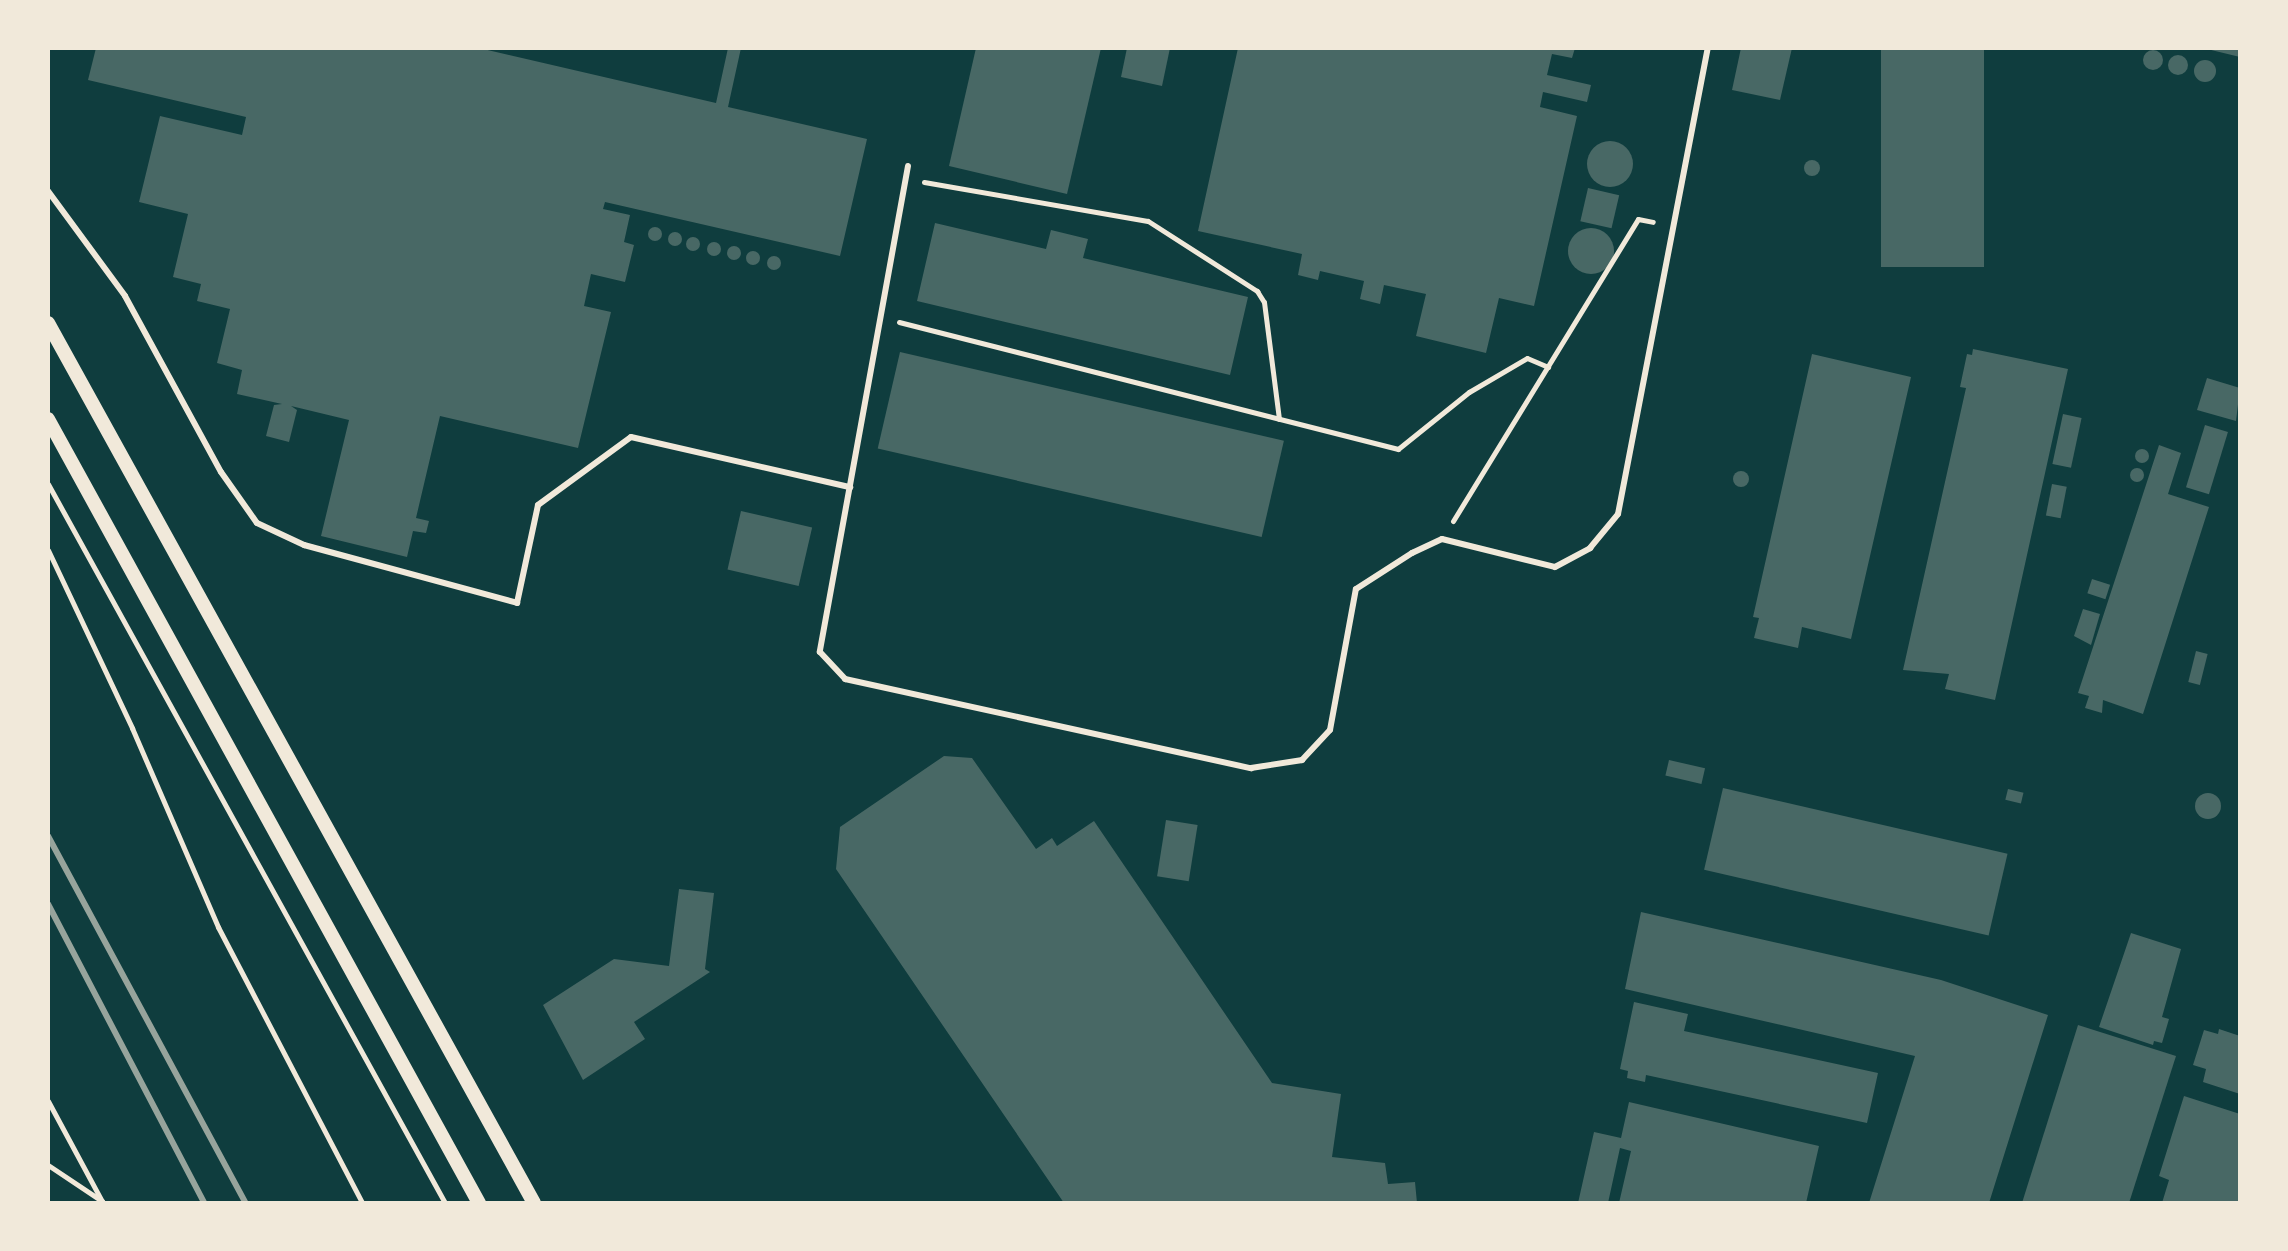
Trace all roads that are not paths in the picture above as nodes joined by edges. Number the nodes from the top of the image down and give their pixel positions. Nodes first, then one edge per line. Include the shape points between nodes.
1 (1708, 48) edge
2 (908, 166) dead end
3 (48, 191) edge
4 (48, 323) edge
5 (48, 419) edge
6 (850, 487) junction
7 (479, 1203) edge
8 (534, 1203) edge

1 - 6 lane via 1618,514 1590,548 1555,567 1442,539 1356,589 1330,730 1302,760 1251,768 845,679 820,652
2 - 6 lane
3 - 6 lane via 125,296 221,472 257,523 304,545 517,603 538,505 631,437
4 - 8 street
5 - 7 street

